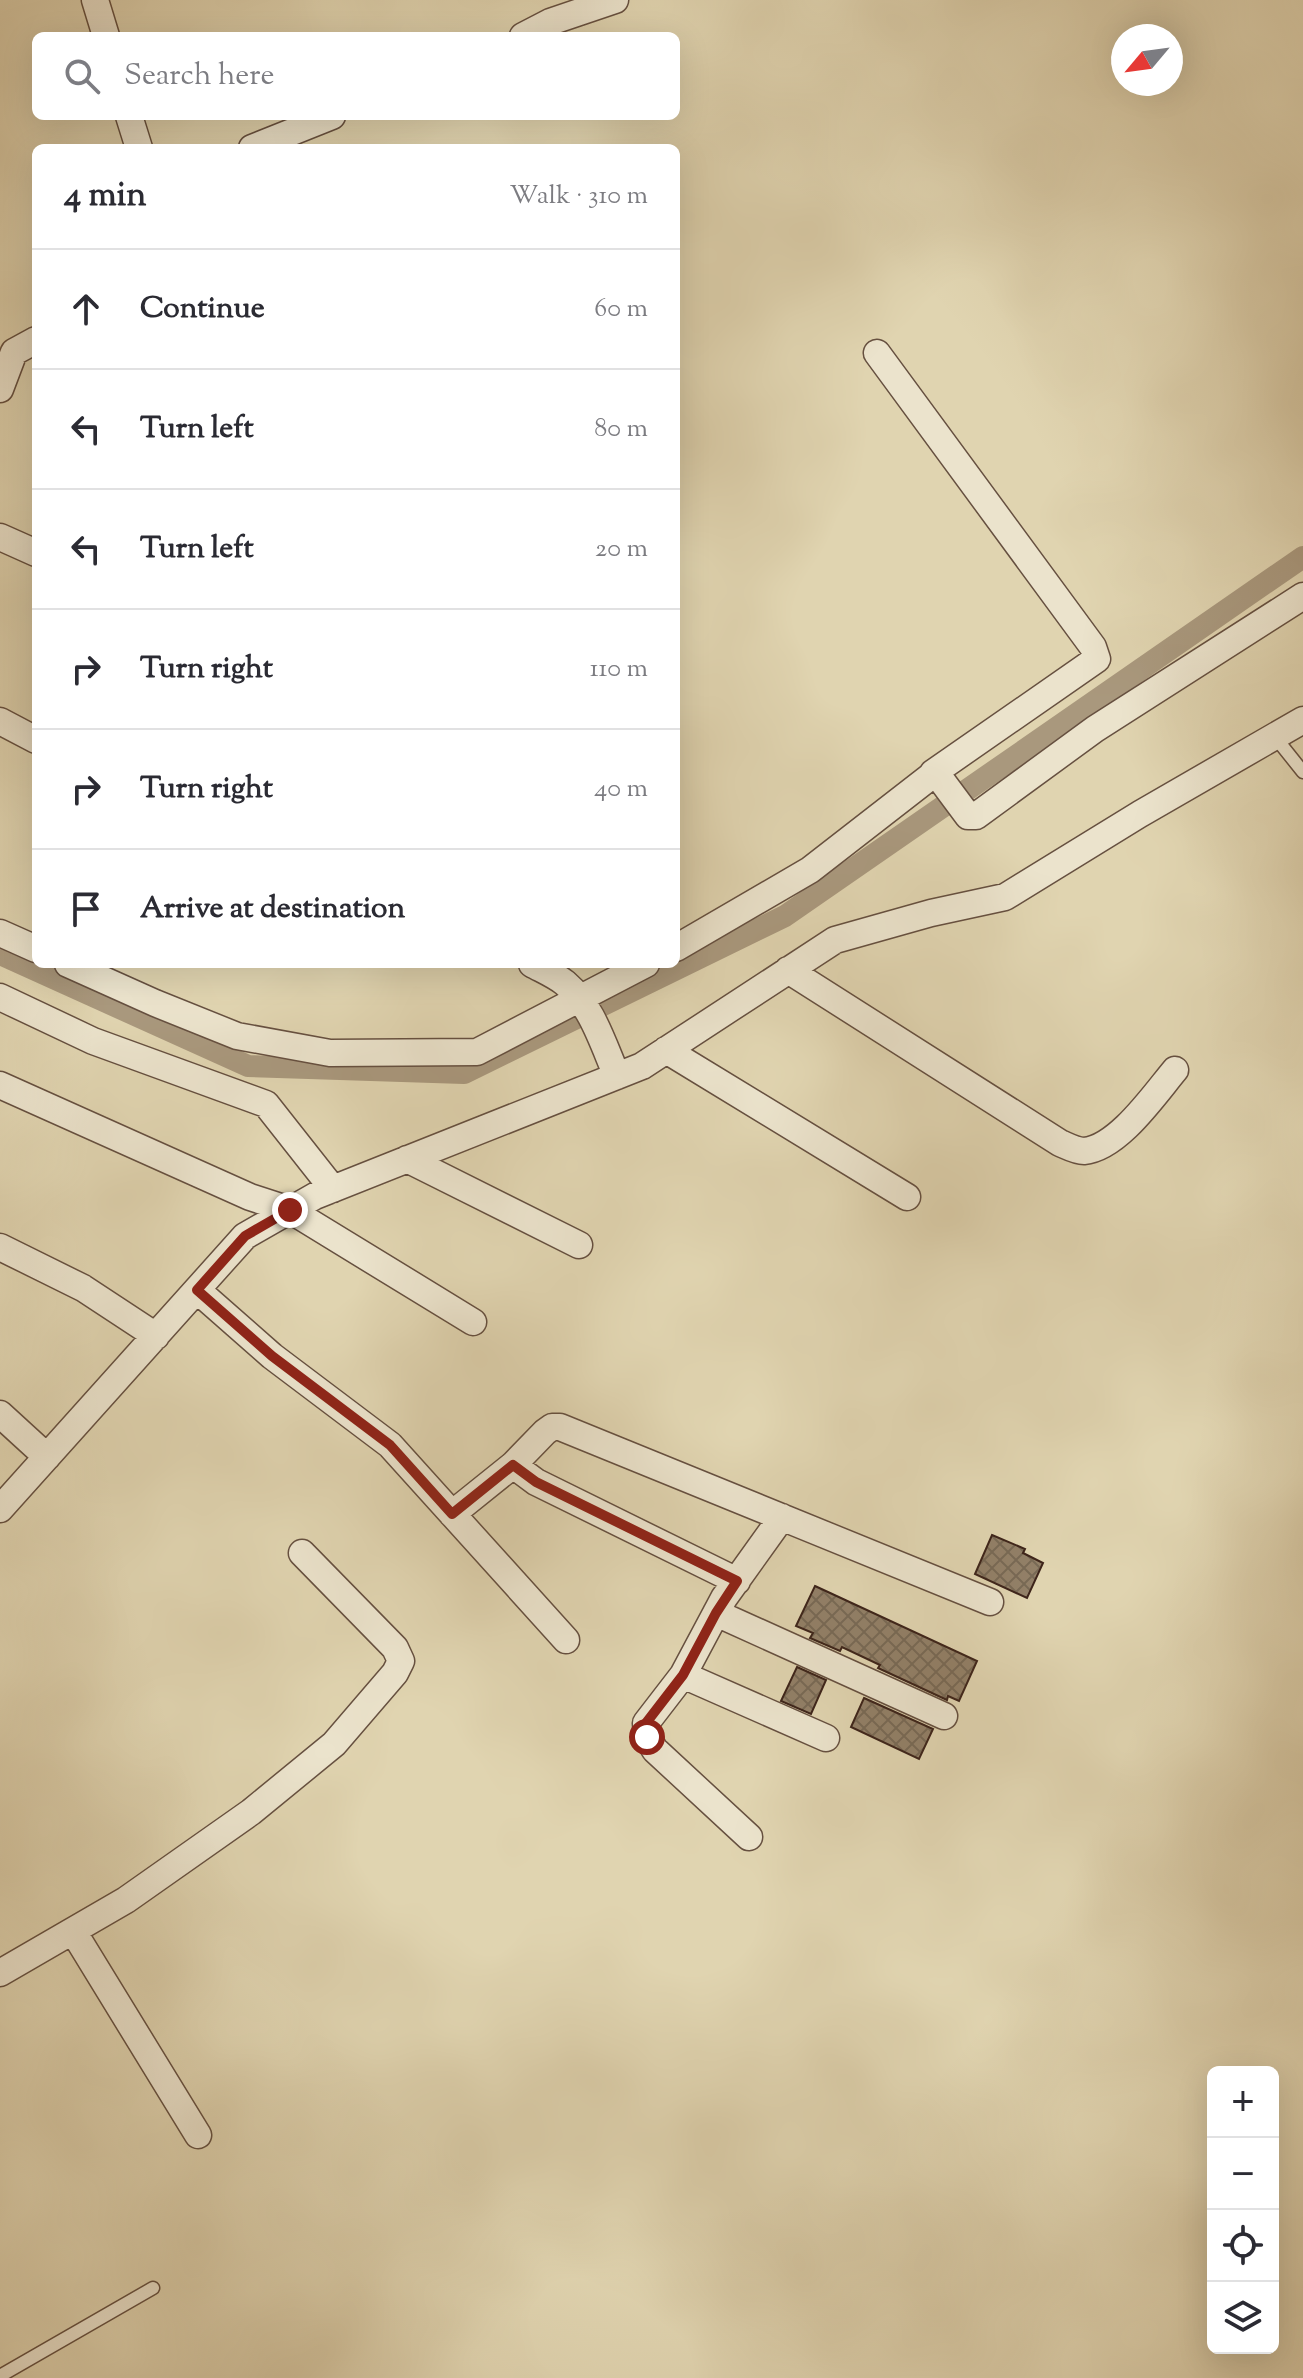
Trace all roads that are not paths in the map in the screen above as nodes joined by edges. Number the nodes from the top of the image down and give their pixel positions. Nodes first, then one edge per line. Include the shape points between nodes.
1 (95, 0) edge
2 (615, 0) edge
3 (105, 32) edge
4 (531, 32) edge
5 (130, 120) edge
6 (322, 120) edge
7 (138, 144) edge
8 (262, 144) edge
9 (32, 342) edge
10 (877, 353) dead end
11 (0, 389) edge
12 (0, 537) edge
13 (32, 551) edge
14 (1303, 596) edge
15 (1303, 720) edge
16 (0, 721) edge
17 (1275, 737) junction
18 (32, 738) edge
19 (1303, 772) edge
20 (948, 791) junction
21 (0, 933) edge
22 (680, 946) edge
23 (32, 947) edge
24 (77, 968) edge
25 (539, 968) edge
26 (641, 968) edge
27 (788, 970) junction
28 (0, 997) edge
29 (587, 1010) junction
30 (666, 1050) junction
31 (1175, 1070) dead end
32 (617, 1076) junction
33 (0, 1085) edge
34 (407, 1159) junction
35 (333, 1189) junction
36 (907, 1197) dead end
37 (290, 1210) junction
38 (579, 1245) dead end
39 (0, 1247) edge
40 (197, 1290) junction
41 (473, 1322) dead end
42 (156, 1336) junction
43 (0, 1414) edge
44 (47, 1457) junction
45 (513, 1465) junction
46 (0, 1509) edge
47 (452, 1514) junction
48 (782, 1517) junction
49 (302, 1553) dead end
50 (737, 1581) junction
51 (990, 1602) dead end
52 (716, 1613) junction
53 (566, 1640) dead end
54 (683, 1675) junction
55 (944, 1716) dead end
56 (826, 1738) dead end
57 (749, 1837) dead end
58 (73, 1931) junction
59 (0, 1973) edge
60 (198, 2135) dead end
61 (153, 2288) dead end
62 (0, 2376) edge

1 - 3 street
2 - 4 street
5 - 7 street
6 - 8 street
9 - 11 street via 14,352
10 - 20 street via 1097,659 933,773
12 - 13 street
14 - 20 street via 1095,729 976,816 968,816
15 - 17 street
16 - 18 street
17 - 19 lane
17 - 27 street via 1005,897 835,940
20 - 22 street
21 - 23 street
24 - 29 street via 237,1036 330,1053 477,1052
25 - 29 street via 563,982
26 - 29 street
27 - 30 street
27 - 31 street via 1060,1143 1081,1151 1098,1147 1129,1125
28 - 35 street via 93,1041 266,1104
29 - 32 street
30 - 32 street
30 - 36 street
32 - 34 street
33 - 37 street
34 - 35 street
34 - 38 street
35 - 37 street
37 - 40 street via 245,1236
37 - 41 street
39 - 42 street via 83,1288
40 - 42 street
40 - 47 street via 272,1356 390,1445
42 - 44 street
43 - 44 street
44 - 46 street
45 - 47 street
45 - 48 street via 545,1432 560,1427
45 - 50 street via 536,1482
47 - 53 street
48 - 50 street
48 - 51 street
49 - 58 street via 395,1648 401,1661 395,1673 334,1744 251,1812
50 - 52 street
52 - 54 street
52 - 55 street
54 - 56 street
54 - 57 street via 646,1723 647,1737
58 - 59 street
58 - 60 street
61 - 62 lane

